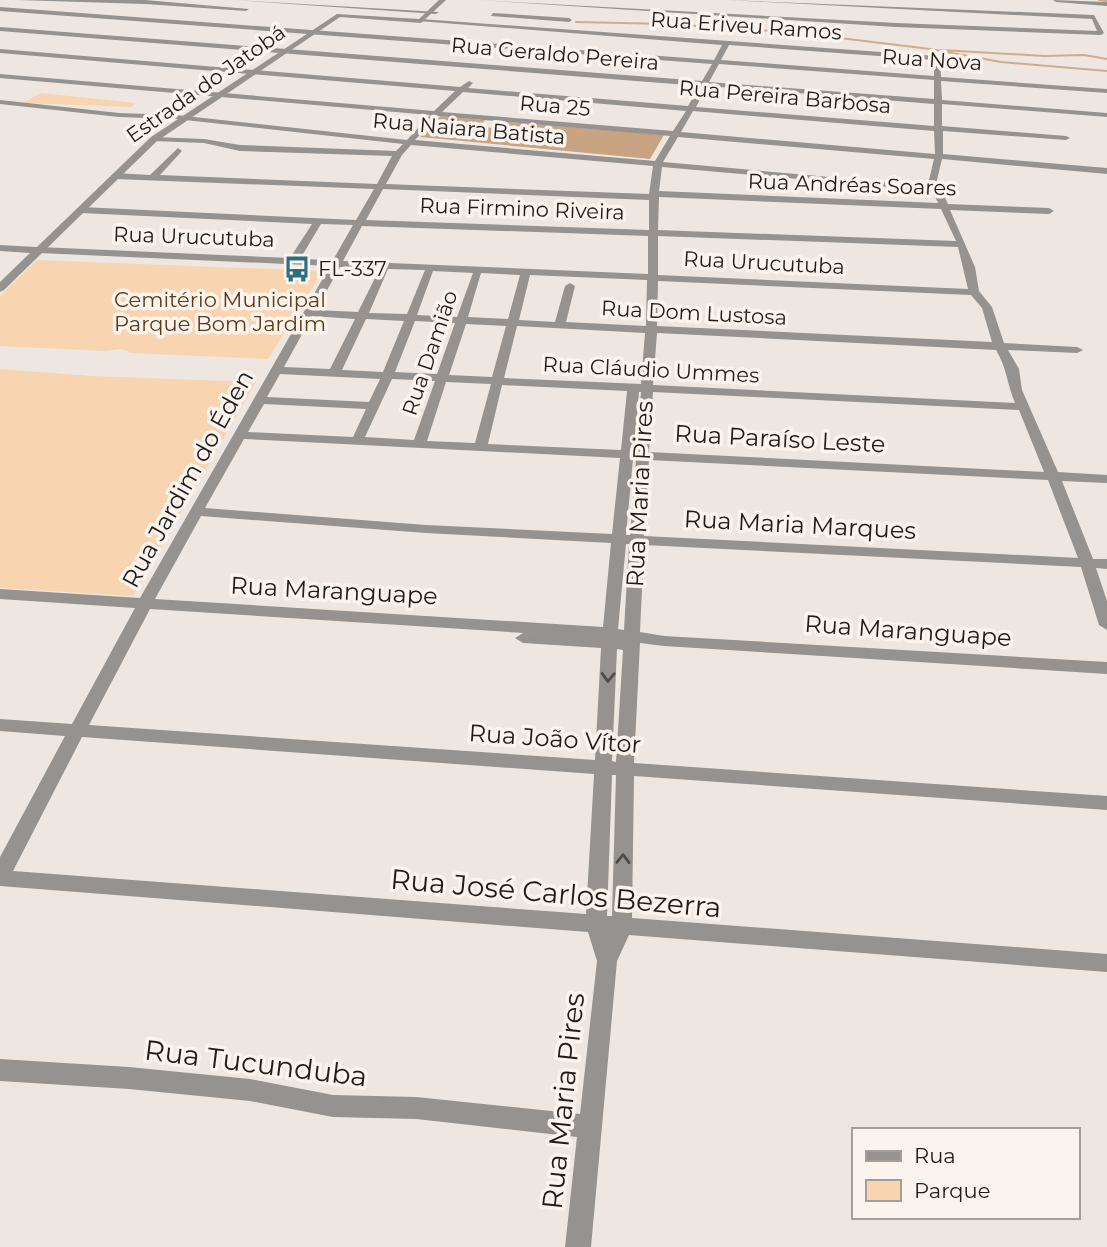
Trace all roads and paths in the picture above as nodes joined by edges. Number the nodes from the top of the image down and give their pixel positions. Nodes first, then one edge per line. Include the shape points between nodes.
1 (12, 0) edge
2 (21, 0) edge
3 (233, 0) edge
4 (443, 0) edge
5 (450, 0) edge
6 (481, 0) edge
7 (663, 0) edge
8 (731, 0) edge
9 (1056, 0) edge
10 (162, 3) junction
11 (1094, 3) junction
12 (0, 4) edge
13 (1107, 4) edge
14 (219, 7) junction
15 (350, 7) junction
16 (875, 7) edge
17 (0, 9) edge
18 (657, 11) junction
19 (434, 12) junction
20 (479, 14) dead end
21 (339, 15) junction
22 (1094, 17) junction
23 (533, 18) junction
24 (135, 19) junction
25 (569, 20) dead end
26 (424, 21) junction
27 (123, 25) dead end
28 (523, 28) junction
29 (0, 29) edge
30 (111, 31) dead end
31 (314, 33) junction
32 (99, 37) junction
33 (727, 42) junction
34 (504, 47) junction
35 (0, 51) edge
36 (286, 51) junction
37 (60, 55) junction
38 (715, 62) junction
39 (39, 66) dead end
40 (485, 66) junction
41 (256, 71) junction
42 (28, 72) dead end
43 (289, 74) junction
44 (0, 76) edge
45 (320, 76) junction
46 (17, 77) junction
47 (937, 78) junction
48 (350, 79) junction
49 (278, 81) dead end
50 (381, 81) junction
51 (309, 84) dead end
52 (412, 84) junction
53 (704, 84) junction
54 (0, 86) edge
55 (443, 86) junction
56 (339, 87) dead end
57 (464, 88) junction
58 (268, 89) dead end
59 (371, 89) dead end
60 (1107, 90) edge
61 (297, 92) dead end
62 (402, 92) dead end
63 (220, 94) junction
64 (327, 95) dead end
65 (433, 95) dead end
66 (257, 96) junction
67 (361, 97) dead end
68 (286, 99) junction
69 (391, 100) dead end
70 (0, 102) edge
71 (938, 102) junction
72 (316, 103) junction
73 (424, 103) dead end
74 (351, 106) junction
75 (692, 107) junction
76 (381, 108) junction
77 (414, 111) junction
78 (435, 114) junction
79 (1107, 115) edge
80 (185, 118) junction
81 (938, 128) junction
82 (676, 134) junction
83 (1066, 138) dead end
84 (154, 139) junction
85 (408, 140) junction
86 (178, 151) dead end
87 (398, 154) junction
88 (939, 156) junction
89 (658, 163) junction
90 (719, 169) junction
91 (1107, 171) edge
92 (772, 174) junction
93 (115, 176) junction
94 (152, 177) junction
95 (380, 186) junction
96 (936, 188) junction
97 (715, 189) junction
98 (653, 195) junction
99 (772, 199) junction
100 (943, 206) junction
101 (81, 210) junction
102 (1049, 211) dead end
103 (319, 220) junction
104 (360, 221) junction
105 (652, 233) junction
106 (962, 244) junction
107 (0, 248) edge
108 (36, 253) junction
109 (0, 254) edge
110 (294, 260) junction
111 (335, 265) junction
112 (384, 270) junction
113 (429, 272) junction
114 (477, 274) junction
115 (524, 274) junction
116 (653, 277) junction
117 (570, 286) dead end
118 (0, 288) edge
119 (974, 292) junction
120 (308, 313) junction
121 (361, 316) junction
122 (411, 318) junction
123 (461, 321) junction
124 (512, 323) junction
125 (561, 325) junction
126 (652, 331) junction
127 (1002, 347) junction
128 (1077, 350) dead end
129 (276, 370) junction
130 (335, 372) junction
131 (388, 375) junction
132 (441, 378) junction
133 (496, 381) junction
134 (640, 390) junction
135 (261, 400) junction
136 (374, 406) junction
137 (1023, 407) junction
138 (240, 435) junction
139 (357, 441) junction
140 (419, 444) junction
141 (480, 448) junction
142 (635, 455) junction
143 (1055, 476) junction
144 (1107, 479) edge
145 (198, 512) junction
146 (629, 538) junction
147 (1087, 563) junction
148 (1107, 564) edge
149 (0, 594) edge
150 (0, 605) edge
151 (141, 609) junction
152 (1107, 625) edge
153 (610, 638) junction
154 (632, 640) junction
155 (1107, 668) edge
156 (0, 725) edge
157 (77, 730) junction
158 (605, 767) junction
159 (625, 768) junction
160 (1107, 803) edge
161 (0, 877) edge
162 (596, 924) junction
163 (622, 927) junction
164 (607, 961) junction
165 (1107, 962) edge
166 (0, 1070) edge
167 (589, 1127) junction
168 (578, 1247) edge

1 - 12 street
2 - 10 street, Rua Eriveu Ramos
3 - 14 street
3 - 15 street
4 - 19 street
5 - 19 street
6 - 18 street
7 - 18 street
8 - 16 street
9 - 11 street
10 - 14 street, Rua Eriveu Ramos
10 - 24 street
11 - 13 street
11 - 22 street
14 - 21 street, Rua Eriveu Ramos
15 - 19 street
15 - 21 street, Estrada do Jatobá
16 - 22 street
17 - 24 street, Rua Nova
18 - 22 street via 1100,34
19 - 26 street
20 - 23 street
21 - 26 street, Rua Eriveu Ramos
21 - 31 street, Estrada do Jatobá
23 - 25 street
23 - 28 street, Rua Jardim do Éden
24 - 27 street
24 - 31 street, Rua Nova
26 - 28 street, Rua Eriveu Ramos
28 - 33 street, Rua Eriveu Ramos
28 - 34 street, Rua Jardim do Éden
29 - 32 street, Rua Geraldo Pereira
30 - 32 street
31 - 34 street, Rua Nova
31 - 36 street, Estrada do Jatobá
32 - 36 street, Rua Geraldo Pereira
32 - 37 street
33 - 38 street, Rua Maria Pires
33 - 47 street, Rua Eriveu Ramos via 937,58
34 - 38 street, Rua Nova
34 - 40 street, Rua Jardim do Éden
35 - 37 street, Rua Pereira Barbosa
36 - 40 street, Rua Geraldo Pereira
36 - 41 street, Estrada do Jatobá
37 - 39 street
37 - 41 street, Rua Pereira Barbosa
38 - 47 street, Rua Nova
38 - 53 street, Rua Maria Pires
40 - 53 street, Rua Geraldo Pereira
40 - 57 street, Rua Jardim do Éden
41 - 43 street, Rua Pereira Barbosa
41 - 63 street, Estrada do Jatobá
42 - 46 street
43 - 45 street, Rua Pereira Barbosa
43 - 49 street
44 - 46 street, Rua 25
45 - 48 street, Rua Pereira Barbosa
45 - 51 street
46 - 54 street
46 - 63 street, Rua 25
47 - 60 street, Rua Nova
47 - 71 street
48 - 50 street, Rua Pereira Barbosa
48 - 56 street
50 - 52 street, Rua Pereira Barbosa
50 - 59 street
52 - 55 street, Rua Pereira Barbosa
52 - 62 street
53 - 71 street, Rua Geraldo Pereira
53 - 75 street, Rua Maria Pires
55 - 57 street, Rua Pereira Barbosa
55 - 65 street
57 - 75 street, Rua Pereira Barbosa
57 - 78 street, Rua Jardim do Éden
58 - 66 street
61 - 68 street
63 - 66 street, Rua 25
63 - 80 street, Estrada do Jatobá
64 - 72 street
66 - 68 street, Rua 25
67 - 74 street
68 - 72 street, Rua 25
69 - 76 street
70 - 80 street, Rua Naiara Batista
71 - 79 street, Rua Geraldo Pereira
71 - 81 street
72 - 74 street, Rua 25
73 - 77 street
74 - 76 street, Rua 25
75 - 81 street, Rua Pereira Barbosa
75 - 82 street, Rua Maria Pires
76 - 77 street, Rua 25
77 - 78 street, Rua 25
78 - 82 street, Rua 25
78 - 85 street, Rua Jardim do Éden
80 - 84 street, Estrada do Jatobá
80 - 85 street, Rua Naiara Batista
81 - 83 street, Rua Pereira Barbosa
81 - 88 street
82 - 88 street, Rua 25
82 - 89 street, Rua Maria Pires
84 - 87 street via 240,148
84 - 93 street, Estrada do Jatobá
85 - 87 street, Rua Jardim do Éden
85 - 89 street, Rua Naiara Batista
86 - 94 street
87 - 95 street, Rua Jardim do Éden
88 - 91 street, Rua 25
88 - 96 street via 933,180
89 - 90 street, Rua Naiara Batista
89 - 98 street, Rua Maria Pires
90 - 92 street, Rua Naiara Batista
90 - 97 street
92 - 96 street, Rua Naiara Batista
92 - 99 street
93 - 94 street
93 - 101 street, Estrada do Jatobá
94 - 95 street
95 - 98 street, Rua Andréas Soares
95 - 104 street, Rua Jardim do Éden
96 - 100 street
97 - 98 street, Rua Andréas Soares
97 - 99 street, Rua Andréas Soares
98 - 105 street, Rua Maria Pires
99 - 100 street, Rua Andréas Soares
100 - 102 street, Rua Andréas Soares
100 - 106 street
101 - 103 street, Rua Firmino Riveira
101 - 108 street, Estrada do Jatobá
103 - 104 street, Rua Firmino Riveira
103 - 110 street
104 - 105 street, Rua Firmino Riveira
104 - 111 street, Rua Jardim do Éden
105 - 106 street, Rua Firmino Riveira
105 - 116 street, Rua Maria Pires
106 - 119 street
107 - 108 street, Rua Urucutuba
108 - 109 street, Rua Urucutuba
108 - 110 street, Rua Urucutuba
108 - 111 street, Rua Urucutuba
108 - 118 street, Estrada do Jatobá
110 - 111 street, Rua Urucutuba
111 - 112 street, Rua Urucutuba
111 - 115 street, Rua Urucutuba
111 - 120 street, Rua Jardim do Éden
112 - 113 street, Rua Urucutuba
112 - 121 street
113 - 114 street, Rua Urucutuba
113 - 122 street
114 - 115 street, Rua Urucutuba
114 - 123 street, Rua Damião
115 - 116 street, Rua Urucutuba
115 - 124 street
116 - 119 street, Rua Urucutuba
116 - 126 street, Rua Maria Pires
117 - 125 street
119 - 127 street via 987,307 994,336
120 - 121 street, Rua Dom Lustosa
120 - 129 street, Rua Jardim do Éden
121 - 122 street, Rua Dom Lustosa
121 - 130 street
122 - 123 street, Rua Dom Lustosa
122 - 131 street
123 - 124 street, Rua Dom Lustosa
123 - 132 street, Rua Damião
124 - 125 street, Rua Dom Lustosa
124 - 133 street
125 - 126 street, Rua Dom Lustosa
126 - 127 street, Rua Dom Lustosa
126 - 134 street, Rua Maria Pires
127 - 128 street, Rua Dom Lustosa
127 - 137 street
129 - 130 street, Rua Cláudio Ummes
129 - 135 street, Rua Jardim do Éden
130 - 131 street, Rua Cláudio Ummes
131 - 132 street, Rua Cláudio Ummes
131 - 136 street
132 - 133 street, Rua Cláudio Ummes
132 - 140 street, Rua Damião
133 - 134 street, Rua Cláudio Ummes
133 - 141 street
134 - 137 street, Rua Cláudio Ummes
134 - 142 street, Rua Maria Pires
135 - 136 street
135 - 138 street, Rua Jardim do Éden
136 - 139 street
137 - 143 street
138 - 139 street, Rua Paraíso Leste
138 - 145 street, Rua Jardim do Éden
139 - 140 street, Rua Paraíso Leste
140 - 141 street, Rua Paraíso Leste
141 - 142 street, Rua Paraíso Leste
142 - 143 street, Rua Paraíso Leste
142 - 146 street, Rua Maria Pires
143 - 144 street, Rua Paraíso Leste
143 - 147 street
145 - 146 street, Rua Maria Marques
145 - 151 street, Rua Jardim do Éden
146 - 147 street, Rua Maria Marques
146 - 153 street, Rua Maria Pires
146 - 154 street, Rua Maria Pires
147 - 148 street, Rua Maria Marques
147 - 152 street
149 - 151 street, Rua Maranguape
150 - 151 street, Rua Maranguape
151 - 153 street, Rua Maranguape
151 - 157 street, Rua Jardim do Éden
153 - 154 street, Rua Maranguape
153 -> 158 street, Rua Maria Pires
154 - 155 street, Rua Maranguape
154 - 159 street, Rua Maria Pires
156 - 157 street, Rua João Vítor
157 - 158 street, Rua João Vítor
157 - 161 street, Rua Jardim do Éden
158 - 159 street, Rua João Vítor
158 - 162 street, Rua Maria Pires
159 - 160 street, Rua João Vítor
163 -> 159 street, Rua Maria Pires
161 - 162 street, Rua José Carlos Bezerra
162 - 163 street, Rua José Carlos Bezerra
162 - 164 street, Rua Maria Pires
163 - 164 street, Rua Maria Pires
163 - 165 street, Rua José Carlos Bezerra
164 - 167 street, Rua Maria Pires
166 - 167 street, Rua Tucunduba via 129,1078 250,1090 332,1106 416,1108
167 - 168 street, Rua Maria Pires

